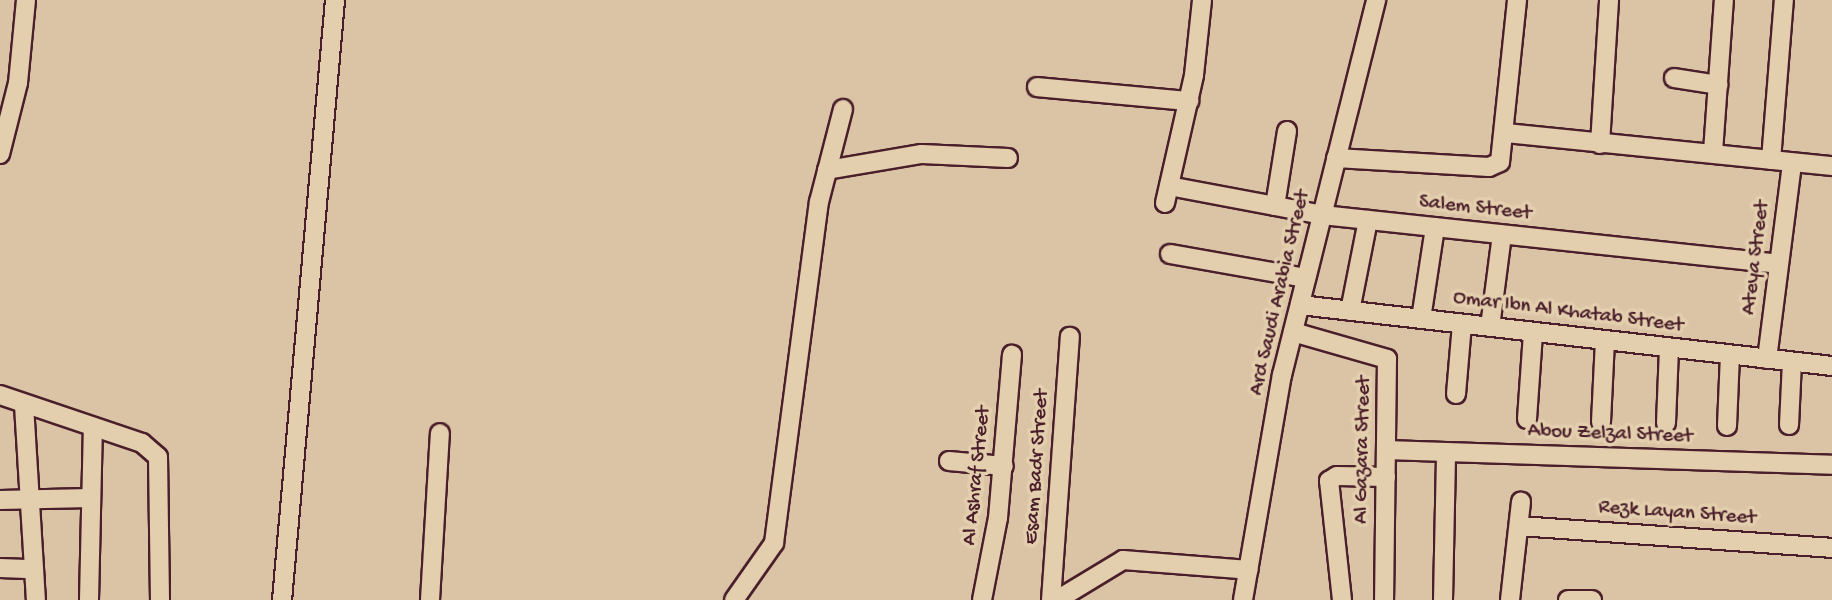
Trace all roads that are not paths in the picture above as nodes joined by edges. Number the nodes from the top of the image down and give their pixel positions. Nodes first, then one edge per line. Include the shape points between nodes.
1 (26, 0) edge
2 (335, 0) edge
3 (1202, 0) edge
4 (1376, 0) edge
5 (1517, 0) edge
6 (1609, 0) edge
7 (1724, 0) edge
8 (1784, 0) edge
9 (1674, 78) dead end
10 (1718, 85) junction
11 (1037, 87) dead end
12 (1189, 101) junction
13 (842, 109) dead end
14 (1287, 131) dead end
15 (1506, 133) junction
16 (1600, 144) junction
17 (1713, 152) junction
18 (0, 154) edge
19 (1008, 158) dead end
20 (1336, 158) junction
21 (1771, 160) junction
22 (1792, 163) junction
23 (1832, 166) edge
24 (827, 170) junction
25 (1275, 206) junction
26 (1322, 215) junction
27 (1368, 220) junction
28 (1435, 228) junction
29 (1502, 235) junction
30 (1170, 254) dead end
31 (1778, 264) junction
32 (1306, 278) junction
33 (1300, 305) junction
34 (1350, 311) junction
35 (1421, 320) junction
36 (1462, 324) junction
37 (1490, 327) junction
38 (1293, 332) junction
39 (1533, 332) junction
40 (1070, 337) dead end
41 (1605, 341) junction
42 (1669, 348) junction
43 (1012, 355) dead end
44 (1730, 355) junction
45 (1767, 359) junction
46 (1792, 362) junction
47 (1832, 366) edge
48 (1456, 394) dead end
49 (0, 396) edge
50 (24, 405) junction
51 (1527, 419) dead end
52 (1601, 422) dead end
53 (1666, 423) dead end
54 (1790, 425) dead end
55 (93, 426) junction
56 (1727, 426) dead end
57 (440, 433) dead end
58 (1386, 450) junction
59 (1446, 452) junction
60 (949, 461) dead end
61 (1832, 465) edge
62 (1004, 466) junction
63 (1386, 477) junction
64 (90, 498) junction
65 (29, 499) junction
66 (0, 500) edge
67 (1521, 502) dead end
68 (1519, 526) junction
69 (1832, 548) edge
70 (0, 568) edge
71 (33, 569) junction
72 (1249, 570) junction
73 (36, 600) edge
74 (89, 600) edge
75 (160, 600) edge
76 (282, 600) edge
77 (430, 600) edge
78 (734, 600) edge
79 (982, 600) edge
80 (1051, 600) edge
81 (1057, 600) edge
82 (1243, 600) edge
83 (1342, 600) edge
84 (1384, 600) edge
85 (1443, 600) edge
86 (1510, 600) edge
87 (1568, 600) edge
88 (1592, 600) edge

1 - 18 street via 18,83
2 - 76 street
3 - 12 street
4 - 20 street, Ard Saudi Arabia Street
5 - 15 street
6 - 16 street
7 - 10 street
8 - 21 street
9 - 10 street
10 - 17 street
11 - 12 street
12 - 25 street, Salem Street via 1167,194
13 - 24 street
14 - 25 street
15 - 16 street
15 - 20 street via 1500,162 1489,167
16 - 17 street
17 - 21 street
19 - 24 street via 922,154
20 - 26 street, Ard Saudi Arabia Street
21 - 22 street
22 - 23 street
22 - 31 street, Ateya Street
24 - 78 street via 774,543
25 - 26 street, Salem Street
26 - 27 street, Salem Street
26 - 32 street, Ard Saudi Arabia Street
27 - 28 street, Salem Street
27 - 34 street
28 - 29 street, Salem Street
28 - 35 street
29 - 31 street, Salem Street
29 - 37 street
30 - 32 street
31 - 45 street, Ateya Street
32 - 33 street, Ard Saudi Arabia Street
33 - 34 street, Omar Ibn Al Khatab Street
33 - 38 street, Ard Saudi Arabia Street
34 - 35 street, Omar Ibn Al Khatab Street
35 - 36 street, Omar Ibn Al Khatab Street
36 - 37 street, Omar Ibn Al Khatab Street
36 - 48 street
37 - 39 street, Omar Ibn Al Khatab Street
38 - 58 street, Al Gazara Street via 1386,356
38 - 72 street, Ard Saudi Arabia Street
39 - 41 street, Omar Ibn Al Khatab Street
39 - 51 street
40 - 80 street, Esam Badr Street
41 - 42 street, Omar Ibn Al Khatab Street
41 - 52 street
42 - 44 street, Omar Ibn Al Khatab Street
42 - 53 street
43 - 62 street, Al Ashraf Street
44 - 45 street, Omar Ibn Al Khatab Street
44 - 56 street
45 - 46 street, Omar Ibn Al Khatab Street
46 - 47 street, Omar Ibn Al Khatab Street
46 - 54 street
49 - 50 street
50 - 55 street
50 - 65 street
55 - 64 street
55 - 75 street via 142,443 162,467
57 - 77 street
58 - 59 street, Abou Zelzal Street
58 - 63 street, Al Gazara Street
59 - 61 street, Abou Zelzal Street
59 - 85 street
60 - 62 street
62 - 79 street, Al Ashraf Street
63 - 83 street via 1337,476 1329,481
63 - 84 street, Al Gazara Street
64 - 65 street
64 - 74 street
65 - 66 street
65 - 71 street
67 - 68 street
68 - 69 street, Rezk Layan Street
68 - 86 street
70 - 71 street
71 - 73 street
72 - 81 street via 1123,560
72 - 82 street, Ard Saudi Arabia Street
87 - 88 street

